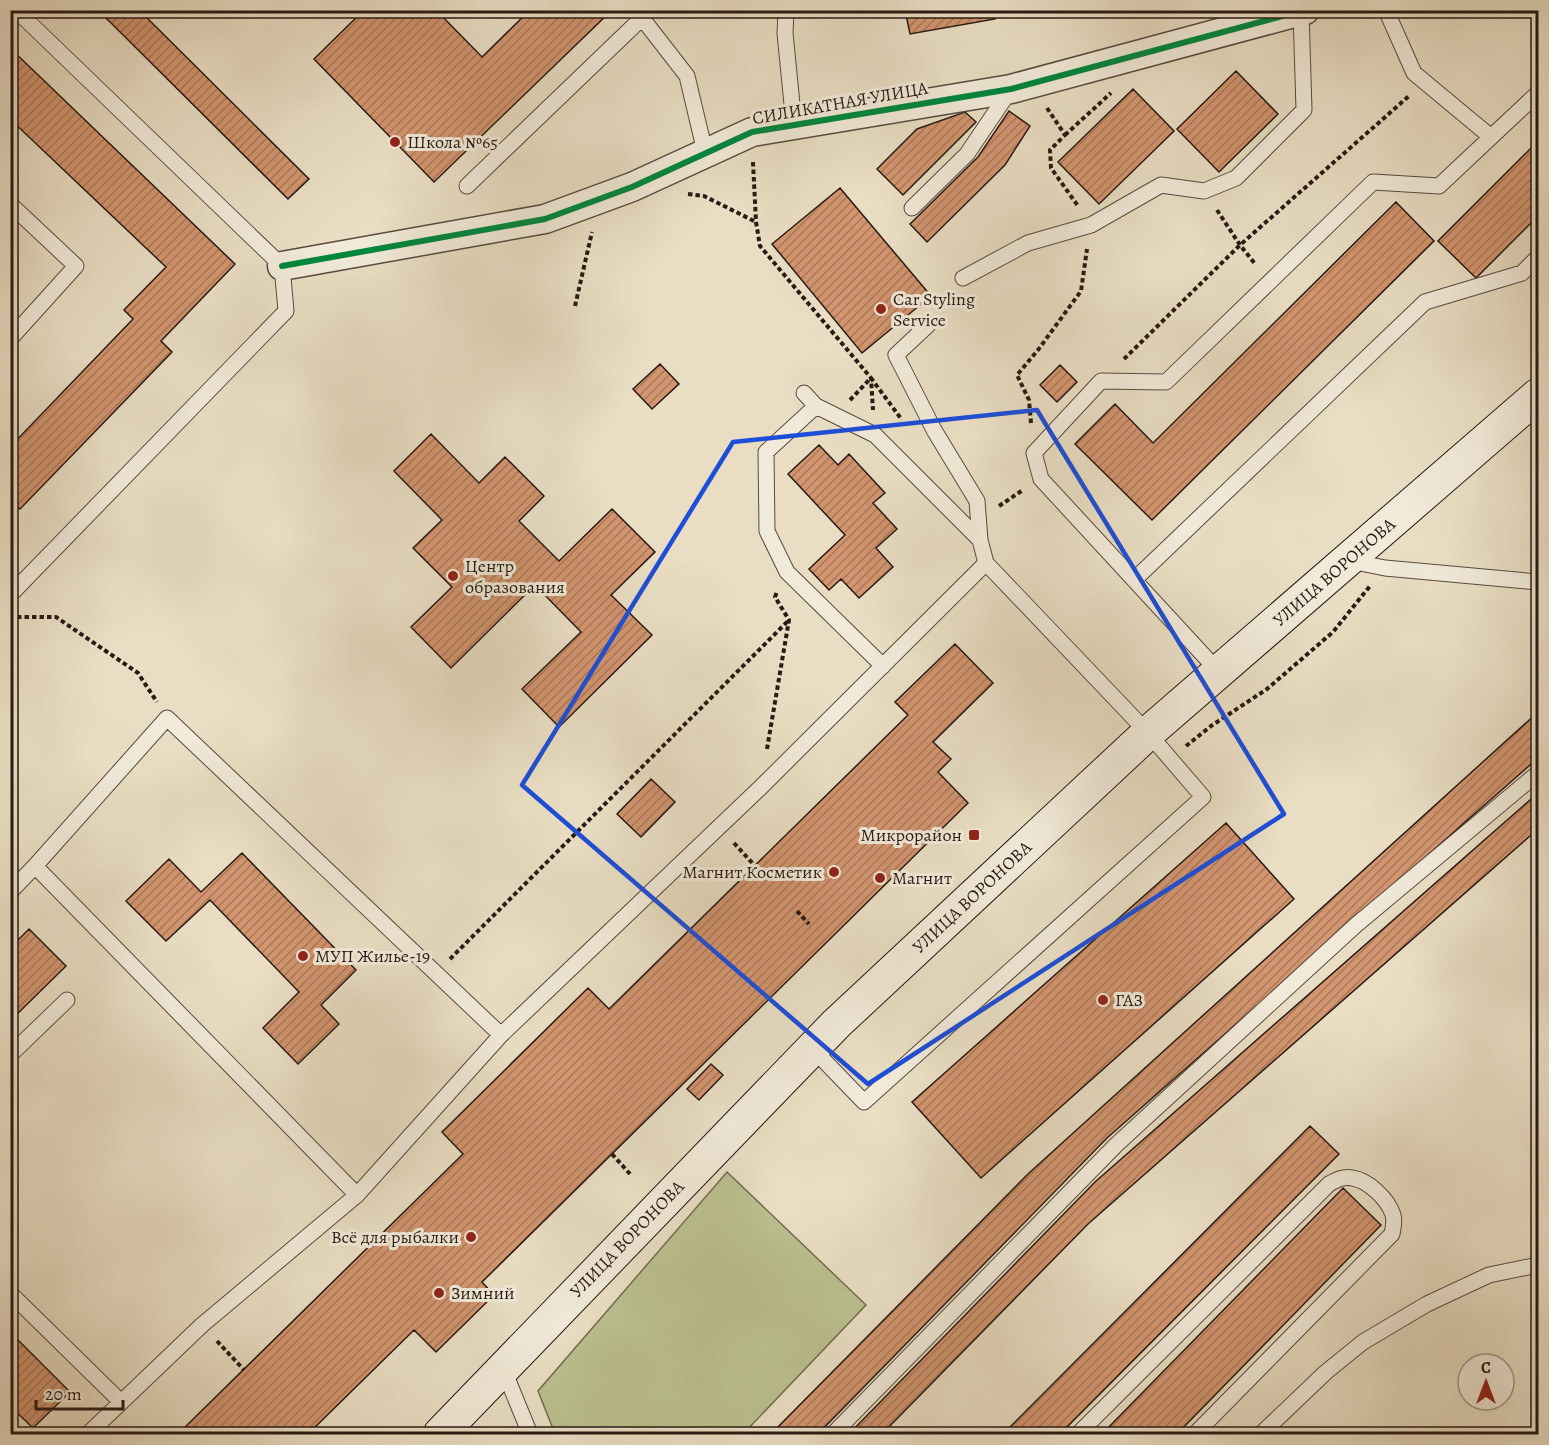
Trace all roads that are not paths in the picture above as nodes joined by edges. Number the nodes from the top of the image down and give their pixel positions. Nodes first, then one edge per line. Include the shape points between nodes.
1 (15, 10) edge
2 (786, 10) edge
3 (1386, 10) edge
4 (1303, 11) edge
5 (645, 14) edge
6 (1021, 87) junction
7 (1539, 93) edge
8 (794, 125) junction
9 (1491, 137) junction
10 (705, 152) junction
11 (467, 186) dead end
12 (10, 204) edge
13 (912, 208) dead end
14 (1539, 257) edge
15 (282, 266) junction
16 (963, 278) dead end
17 (928, 325) dead end
18 (10, 339) edge
19 (804, 393) dead end
20 (1539, 395) edge
21 (816, 406) junction
22 (980, 540) junction
23 (1347, 560) junction
24 (986, 563) junction
25 (1134, 580) junction
26 (1539, 582) edge
27 (10, 595) edge
28 (883, 666) junction
29 (1219, 672) junction
30 (1148, 733) junction
31 (1539, 773) edge
32 (35, 866) junction
33 (10, 892) edge
34 (67, 1000) dead end
35 (501, 1035) junction
36 (812, 1048) junction
37 (10, 1055) edge
38 (357, 1195) junction
39 (1539, 1265) edge
40 (10, 1293) edge
41 (503, 1368) junction
42 (121, 1402) junction
43 (88, 1434) edge
44 (440, 1434) edge
45 (530, 1434) edge
46 (833, 1434) edge
47 (1078, 1434) edge
48 (1195, 1434) edge
49 (1261, 1434) edge

1 - 15 lane
2 - 8 lane
3 - 9 lane via 1414,73
4 - 6 street, СИЛИКАТНАЯ УЛИЦА
4 - 16 lane via 1304,110 1236,178 1204,191 1161,185 1090,225 1028,243
5 - 10 lane via 687,76
5 - 11 lane
6 - 8 street, СИЛИКАТНАЯ УЛИЦА
6 - 13 lane via 967,154
7 - 9 lane
8 - 10 street, СИЛИКАТНАЯ УЛИЦА via 752,132
9 - 25 lane via 1439,186 1373,182 1166,382 1101,381 1034,453 1041,479
10 - 15 street, СИЛИКАТНАЯ УЛИЦА via 632,187 545,219
12 - 18 lane via 76,266
14 - 25 lane via 1522,273 1425,302
15 - 27 lane via 286,311
17 - 22 lane via 896,355 934,430 978,501
19 - 21 lane
20 - 23 main road, УЛИЦА ВОРОНОВА
21 - 22 lane via 875,435
21 - 28 lane via 766,452 767,531 787,572
22 - 24 lane
23 - 26 lane via 1385,568
23 - 29 main road, УЛИЦА ВОРОНОВА
24 - 28 lane
24 - 30 lane
25 - 29 lane
28 - 35 lane
29 - 30 main road, УЛИЦА ВОРОНОВА
30 - 36 main road, УЛИЦА ВОРОНОВА
30 - 36 lane via 1203,797 864,1102
31 - 46 lane via 1356,925 1116,1145
32 - 33 lane
32 - 35 lane via 167,718
32 - 38 lane
34 - 37 lane
35 - 38 lane
36 - 41 main road, УЛИЦА ВОРОНОВА
38 - 42 lane via 202,1325
39 - 49 lane via 1489,1275 1427,1304 1363,1342
40 - 42 lane
41 - 44 main road, УЛИЦА ВОРОНОВА
41 - 45 lane
42 - 43 lane
47 - 48 lane via 1329,1184 1340,1178 1364,1182 1393,1214 1392,1234

